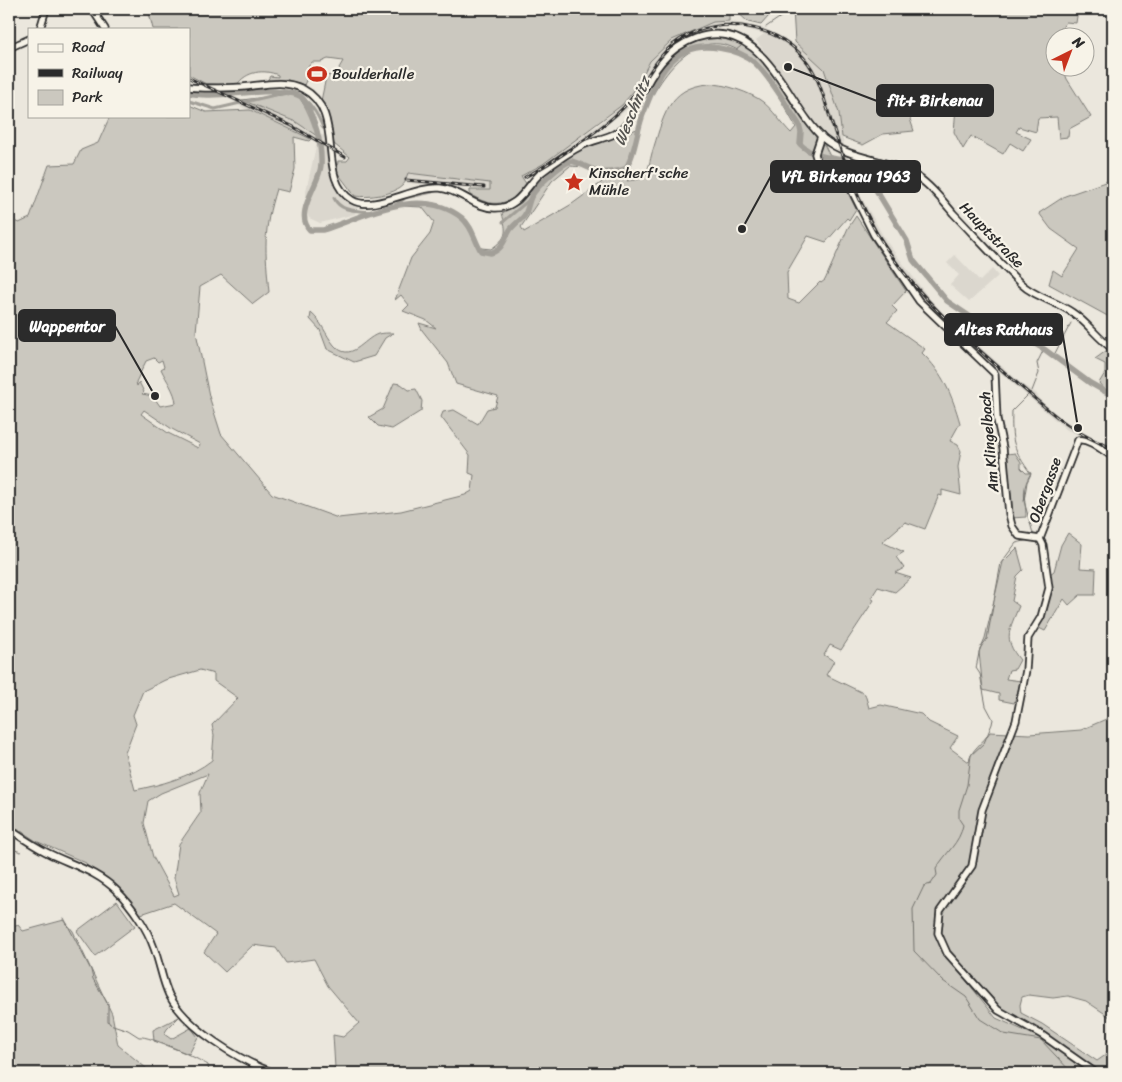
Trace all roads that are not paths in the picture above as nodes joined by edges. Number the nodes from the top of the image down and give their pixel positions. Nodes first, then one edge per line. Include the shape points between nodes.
1 (46, 9) edge
2 (92, 9) edge
3 (40, 28) edge
4 (104, 28) edge
5 (28, 39) edge
6 (9, 48) edge
7 (190, 87) edge
8 (820, 143) junction
9 (1113, 349) edge
10 (1113, 457) edge
11 (1036, 537) junction
12 (9, 829) edge
13 (274, 1073) edge
14 (1096, 1073) edge

1 - 3 main road
2 - 4 main road
5 - 6 main road
7 - 8 main road via 280,83 307,91 325,114 338,182 347,197 360,204 378,203 416,190 437,188 453,191 484,206 498,208 515,203 538,175 574,150 616,134 624,127 631,119 650,76 671,52 705,36 725,36 744,42 760,54 770,64
8 - 9 main road, Hauptstraße via 920,178 1027,290 1074,313
8 - 11 main road, Am Klingelbach via 816,160 823,171 848,183 874,235 912,292 936,320 995,374 997,420 1012,526 1022,538
10 - 11 main road, Obergasse via 1079,439
11 - 14 main road, Obergasse via 1044,550 1049,582 1046,605 1028,638 1026,670 1016,721 982,810 976,850 968,873 940,911 938,925 940,942 957,966 1004,1016 1042,1035
12 - 13 main road via 46,852 89,870 117,891 150,937 164,981 177,1007 200,1030 228,1050

